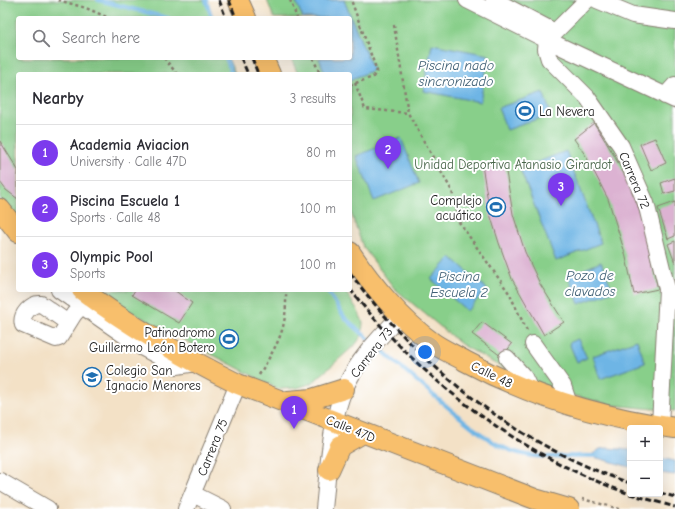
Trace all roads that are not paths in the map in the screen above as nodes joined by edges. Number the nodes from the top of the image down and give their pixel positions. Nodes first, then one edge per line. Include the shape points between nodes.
1 (238, 0) edge
2 (249, 0) edge
3 (467, 0) edge
4 (494, 0) edge
5 (587, 0) edge
6 (597, 0) edge
7 (245, 16) edge
8 (252, 16) edge
9 (675, 21) edge
10 (551, 36) junction
11 (264, 60) edge
12 (269, 72) edge
13 (673, 93) edge
14 (0, 209) edge
15 (16, 229) edge
16 (352, 254) edge
17 (66, 292) edge
18 (85, 298) edge
19 (401, 315) junction
20 (68, 323) dead end
21 (533, 344) road end
22 (507, 358) dead end
23 (238, 384) junction
24 (344, 389) junction
25 (530, 392) junction
26 (278, 400) junction
27 (569, 404) junction
28 (335, 421) junction
29 (668, 426) edge
30 (363, 433) junction
31 (329, 470) junction
32 (0, 481) edge
33 (193, 494) junction
34 (48, 509) edge
35 (186, 509) edge
36 (224, 509) edge
37 (324, 509) edge
38 (569, 509) edge

1 - 7 main road
2 - 8 main road
3 - 10 street
4 - 10 street
5 - 10 street
6 - 9 street via 633,15
10 - 13 street
10 - 29 street, Carrera 72 via 546,49 549,59 587,97 621,146 646,203 667,289
11 - 12 main road
14 - 15 main road
16 - 19 main road, Calle 48
17 - 18 street
18 - 20 street
18 - 23 main road, Calle 47D via 139,331
19 - 24 street, Carrera 73 via 360,362
19 - 25 main road, Calle 48 via 434,344 491,375
21 - 27 street via 563,386
22 - 25 street via 524,377
23 - 26 main road, Calle 47D
23 - 33 street, Carrera 75
24 - 26 main road via 312,399
24 - 28 street, Carrera 73
25 - 27 main road, Calle 48
26 - 28 main road, Calle 47D
27 - 29 main road, Calle 48
28 - 30 main road, Calle 47D
28 - 31 street, Carrera 73
30 - 31 main road via 340,446
30 - 38 main road, Calle 47D via 535,499
31 - 37 street, Carrera 73
32 - 34 street
33 - 35 street, Carrera 75
33 - 36 street

